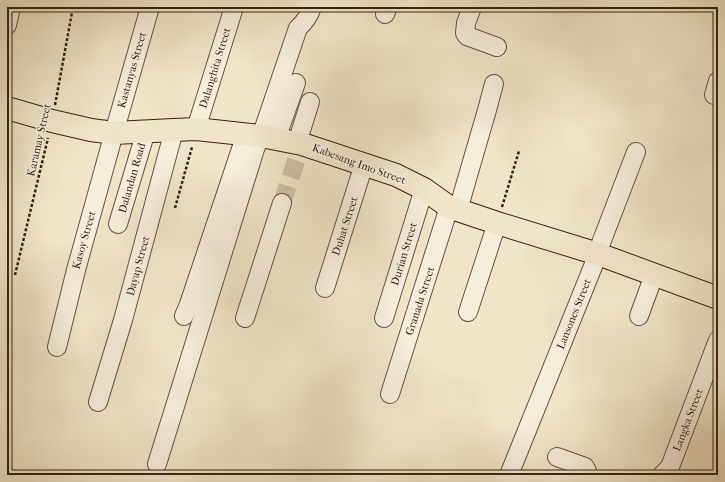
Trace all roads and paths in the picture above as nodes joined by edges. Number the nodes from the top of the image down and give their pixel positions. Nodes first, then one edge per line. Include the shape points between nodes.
1 (11, 7) edge
2 (73, 7) edge
3 (150, 7) edge
4 (234, 7) edge
5 (312, 7) edge
6 (472, 7) edge
7 (7, 25) edge
8 (497, 46) dead end
9 (296, 83) dead end
10 (494, 84) dead end
11 (310, 102) dead end
12 (7, 108) edge
13 (52, 121) junction
14 (174, 130) junction
15 (196, 130) junction
16 (146, 131) junction
17 (114, 133) junction
18 (280, 141) junction
19 (519, 151) dead end
20 (636, 152) dead end
21 (364, 164) junction
22 (424, 189) junction
23 (282, 202) tunnel mouth
24 (175, 208) dead end
25 (454, 208) junction
26 (497, 223) junction
27 (118, 224) dead end
28 (598, 254) junction
29 (14, 275) dead end
30 (654, 275) junction
31 (325, 288) dead end
32 (718, 298) edge
33 (468, 312) dead end
34 (184, 316) dead end
35 (639, 316) dead end
36 (245, 318) dead end
37 (384, 318) dead end
38 (718, 340) edge
39 (57, 347) dead end
40 (390, 394) dead end
41 (98, 402) dead end
42 (557, 457) dead end
43 (157, 464) dead end
44 (509, 475) edge
45 (586, 475) edge
46 (662, 475) edge

1 - 7 street
2 - 13 path, Karamay Street
3 - 17 street, Kastanyas Street
4 - 15 street, Dalanghita Street
5 - 18 street via 305,22 298,28
6 - 8 street via 465,33 467,36
9 - 18 street
10 - 25 street, Granada Street via 481,132
11 - 18 street
12 - 13 main road, Kabesang Imo Street
13 - 17 main road, Kabesang Imo Street
13 - 29 path, Karamay Street
14 - 15 main road, Kabesang Imo Street
14 - 16 main road, Kabesang Imo Street
14 - 41 street, Dayap Street via 123,320
15 - 18 main road, Kabesang Imo Street
15 - 24 path
16 - 17 main road, Kabesang Imo Street
16 - 27 street, Dalandan Road
17 - 39 street, Kasoy Street
18 - 21 main road, Kabesang Imo Street
18 - 34 street
18 - 43 street via 253,156
19 - 26 path
20 - 28 street, Lansones Street
21 - 22 main road, Kabesang Imo Street via 396,174
21 - 31 street, Duhat Street
22 - 25 main road, Kabesang Imo Street
22 - 37 street, Durian Street
23 - 36 street
25 - 26 main road, Kabesang Imo Street
25 - 40 street, Granada Street
26 - 28 main road, Kabesang Imo Street
26 - 33 street
28 - 30 main road, Kabesang Imo Street
28 - 44 street, Lansones Street
30 - 32 main road, Kabesang Imo Street
30 - 35 street
38 - 46 street, Langka Street via 670,467
42 - 45 street via 585,467

